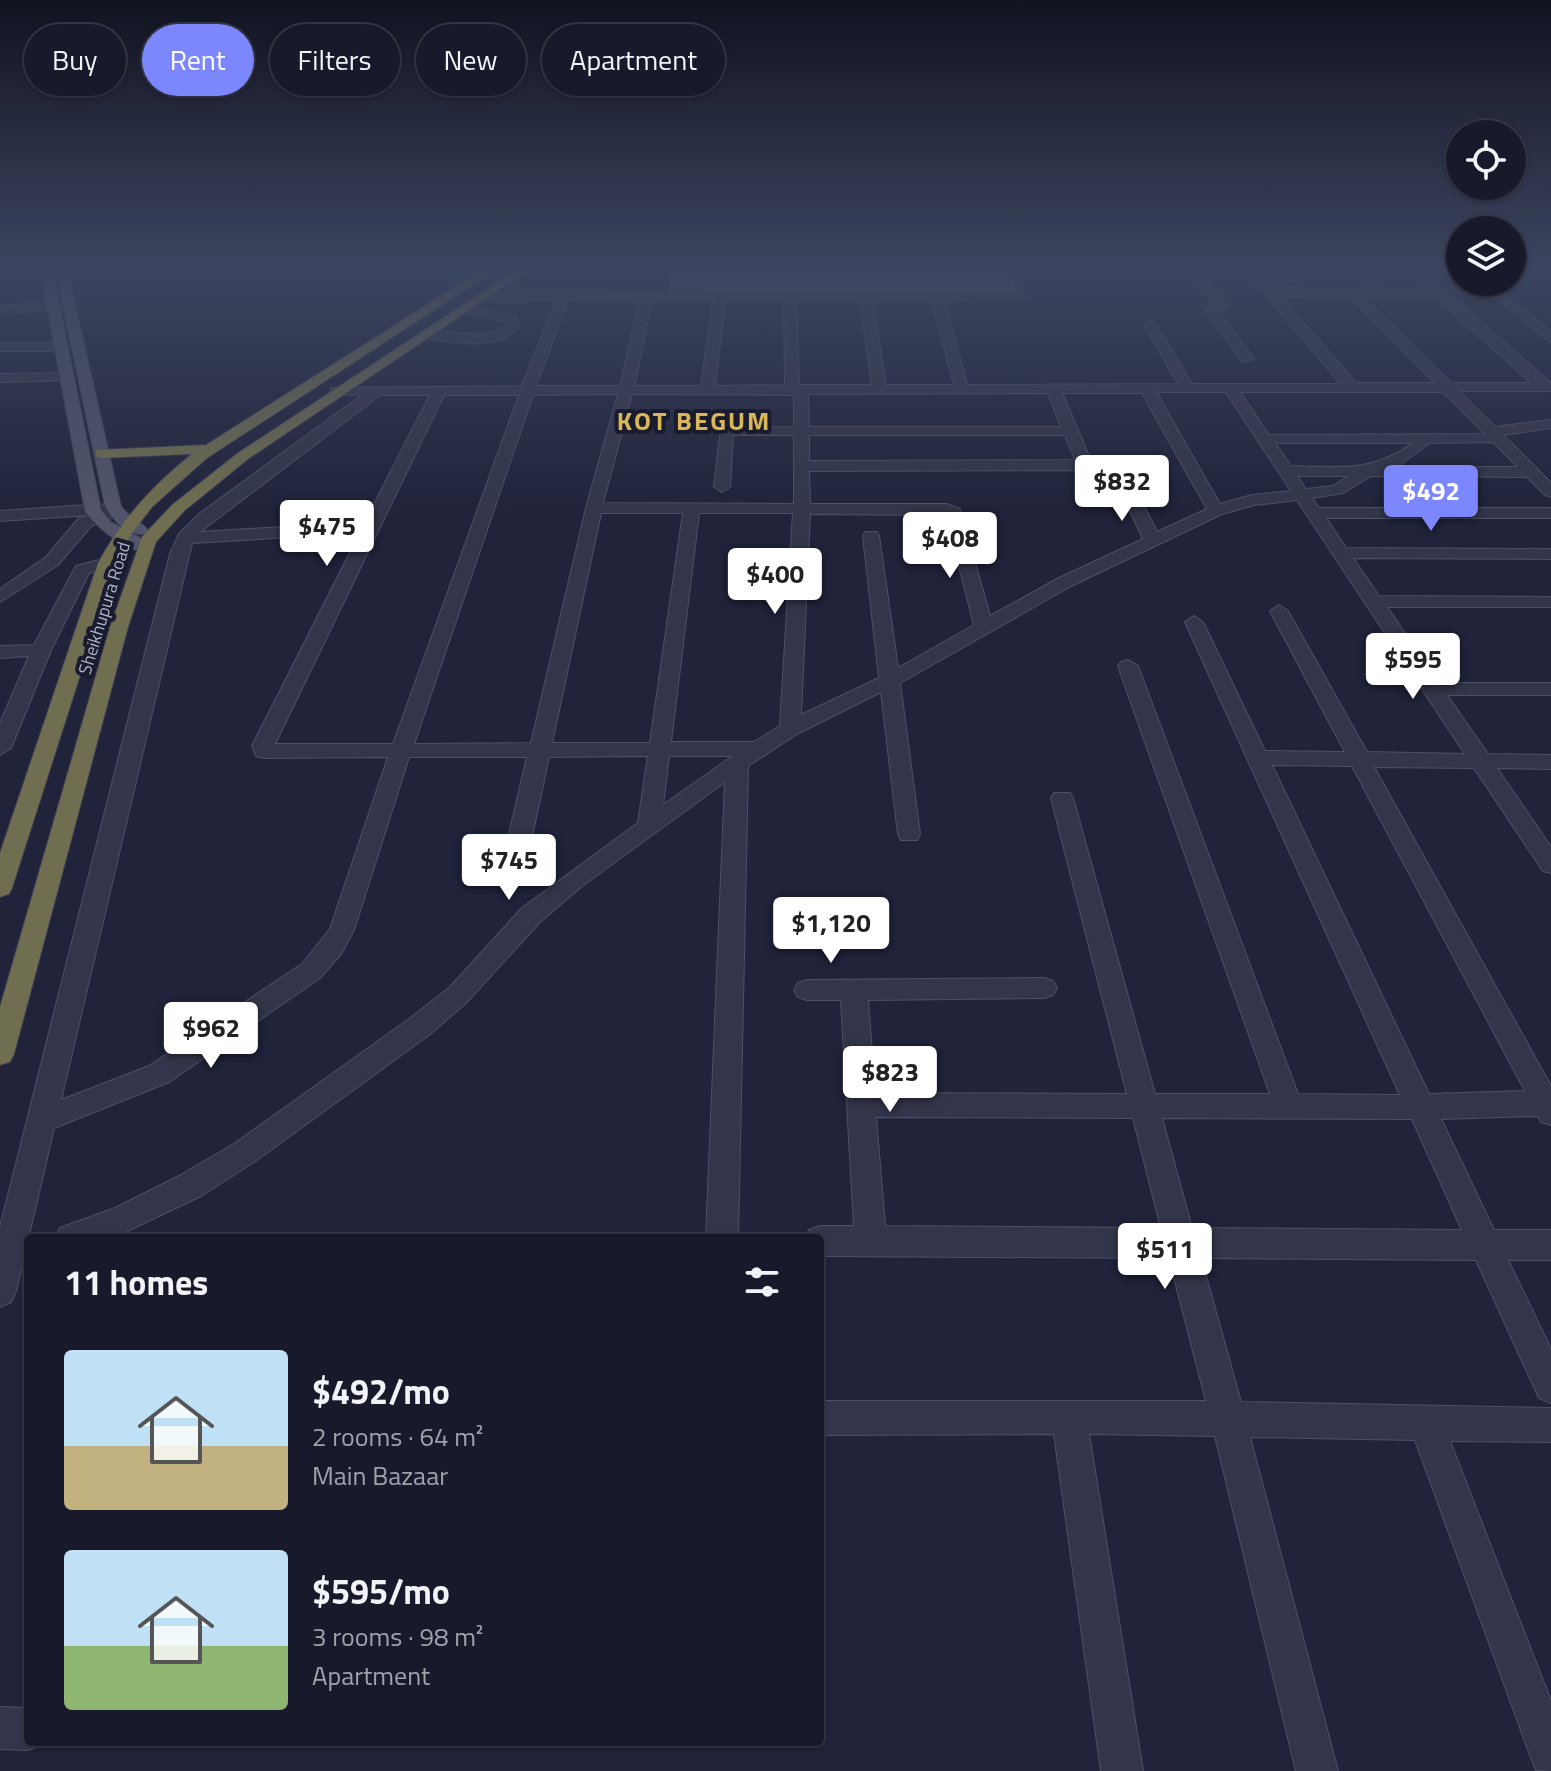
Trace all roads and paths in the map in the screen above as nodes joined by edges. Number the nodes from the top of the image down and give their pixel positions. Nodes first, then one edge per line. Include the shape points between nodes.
1 (0, 347) edge
2 (63, 347) joint
3 (80, 347) edge
4 (370, 347) edge
5 (404, 347) edge
6 (543, 347) edge
7 (636, 347) edge
8 (713, 347) edge
9 (793, 347) edge
10 (873, 347) edge
11 (950, 347) edge
12 (1163, 347) edge
13 (1238, 347) edge
14 (1317, 347) edge
15 (1406, 347) edge
16 (1500, 347) edge
17 (1247, 359) dead end
18 (69, 377) junction
19 (0, 378) edge
20 (1547, 387) edge
21 (1230, 388) junction
22 (1352, 388) junction
23 (1447, 388) junction
24 (1053, 389) junction
25 (1147, 389) junction
26 (1188, 389) junction
27 (880, 390) junction
28 (962, 390) junction
29 (336, 391) junction
30 (626, 391) junction
31 (707, 391) junction
32 (796, 391) junction
33 (375, 392) junction
34 (438, 392) junction
35 (525, 392) junction
36 (1551, 424) edge
37 (801, 431) junction
38 (1070, 431) junction
39 (1496, 435) junction
40 (1421, 438) junction
41 (1264, 439) junction
42 (210, 449) junction
43 (101, 453) junction
44 (243, 456) junction
45 (1085, 465) junction
46 (802, 466) junction
47 (1285, 471) junction
48 (1368, 471) junction
49 (1531, 472) junction
50 (1092, 482) dead end
51 (722, 487) dead end
52 (1127, 487) dead end
53 (1551, 492) edge
54 (1306, 504) junction
55 (802, 506) junction
56 (692, 507) junction
57 (594, 508) junction
58 (1216, 511) junction
59 (1551, 513) edge
60 (95, 514) junction
61 (0, 516) edge
62 (119, 519) junction
63 (371, 527) junction
64 (871, 536) dead end
65 (185, 538) junction
66 (148, 541) junction
67 (1153, 542) junction
68 (1339, 553) junction
69 (1551, 554) edge
70 (107, 563) junction
71 (0, 597) edge
72 (1372, 601) junction
73 (1551, 602) edge
74 (1279, 611) dead end
75 (1194, 622) dead end
76 (984, 629) junction
77 (41, 650) junction
78 (0, 652) edge
79 (1128, 666) dead end
80 (890, 680) junction
81 (1432, 689) junction
82 (1551, 689) edge
83 (790, 729) junction
84 (0, 748) edge
85 (539, 749) junction
86 (660, 750) junction
87 (400, 751) junction
88 (748, 756) junction
89 (1257, 758) junction
90 (1360, 760) junction
91 (1481, 761) junction
92 (1551, 762) edge
93 (1062, 798) dead end
94 (649, 826) junction
95 (909, 834) dead end
96 (515, 860) dead end
97 (1551, 865) edge
98 (0, 888) edge
99 (1044, 988) dead end
100 (807, 990) dead end
101 (854, 990) junction
102 (0, 1054) edge
103 (864, 1105) junction
104 (1144, 1105) junction
105 (1288, 1106) junction
106 (1549, 1106) edge
107 (1420, 1107) junction
108 (42, 1120) junction
109 (82, 1234) edge
110 (722, 1234) edge
111 (824, 1241) edge
112 (870, 1241) junction
113 (1182, 1245) junction
114 (1485, 1245) junction
115 (1551, 1245) edge
116 (12, 1269) edge
117 (1551, 1386) edge
118 (1069, 1416) junction
119 (824, 1418) edge
120 (1228, 1419) junction
121 (1426, 1423) junction
122 (1551, 1425) edge
123 (0, 1728) edge
124 (24, 1729) edge
125 (1551, 1755) edge
126 (1122, 1771) edge
127 (1317, 1771) edge

1 - 2 street
2 - 18 main road
3 - 43 main road
4 - 42 highway, Sheikhupura Road
5 - 29 highway, Sheikhupura Road
6 - 35 street
7 - 30 street
8 - 31 street
9 - 32 street
10 - 27 street
11 - 28 street
12 - 26 street
13 - 17 street
14 - 22 street
15 - 23 street
16 - 20 street
18 - 19 street
18 - 60 main road
20 - 23 street
21 - 22 street
21 - 26 street
21 - 41 street
22 - 23 street
23 - 39 street
24 - 25 street
24 - 28 street
24 - 38 street
25 - 26 street
25 - 58 street
27 - 28 street
27 - 32 street
29 - 33 street
29 - 44 highway, Sheikhupura Road
30 - 31 street
30 - 35 street
30 - 57 street
31 - 32 street
32 - 37 street
33 - 34 street
33 - 65 street via 217,508
34 - 35 street
34 - 63 street
35 - 87 street
36 - 39 street
37 - 38 street
37 - 46 street
37 - 51 street via 726,431
38 - 45 street
39 - 40 street
39 - 49 street
40 - 41 street
40 - 48 street via 1422,444 1410,454
41 - 47 street
42 - 43 highway
42 - 44 highway
42 - 62 highway, Sheikhupura Road
43 - 62 main road
44 - 66 highway, Sheikhupura Road via 195,493
45 - 46 street
45 - 50 street
46 - 55 street
47 - 48 street
47 - 54 street
48 - 49 street
48 - 54 street
49 - 53 street
52 - 67 street
54 - 58 street via 1252,500
54 - 59 street
54 - 68 street
55 - 56 street
55 - 76 street via 937,507 954,512
55 - 83 street
56 - 57 street
56 - 86 street
57 - 85 street
58 - 67 street
60 - 61 street
60 - 62 street
60 - 71 street via 52,561
62 - 66 main road
62 - 70 highway, Sheikhupura Road
63 - 65 street
63 - 87 street via 263,746 274,752
64 - 80 street
65 - 108 street
66 - 102 highway, Sheikhupura Road
67 - 76 street via 1065,582
68 - 69 street
68 - 72 street
70 - 77 street via 82,570
70 - 98 highway, Sheikhupura Road
72 - 73 street
72 - 81 street
74 - 90 street
75 - 89 street
76 - 80 street
77 - 78 street
77 - 84 street
79 - 105 street
80 - 83 street
80 - 95 street
81 - 82 street
81 - 91 street
83 - 88 street
85 - 86 street
85 - 87 street
85 - 96 street
86 - 88 street
86 - 94 street
87 - 108 street via 342,930 311,971 159,1074
88 - 94 street
88 - 110 street
89 - 90 street
89 - 107 street
90 - 91 street
90 - 106 street
91 - 92 street
91 - 97 street
93 - 104 street
94 - 109 street via 531,915 458,995 419,1027 244,1153 190,1186
99 - 101 street
100 - 101 street
101 - 103 street
103 - 104 street
103 - 112 street
104 - 105 street
104 - 113 street
105 - 107 street
106 - 107 street
107 - 114 street
108 - 116 street
111 - 112 street
112 - 113 street
113 - 114 street
113 - 120 street
114 - 115 street
114 - 117 street
118 - 119 street
118 - 120 street
118 - 126 street
120 - 121 street
120 - 127 street
121 - 122 street
121 - 125 street
123 - 124 street

